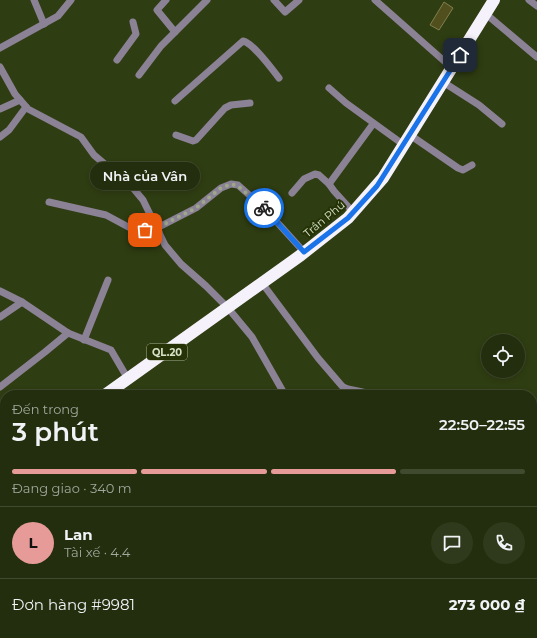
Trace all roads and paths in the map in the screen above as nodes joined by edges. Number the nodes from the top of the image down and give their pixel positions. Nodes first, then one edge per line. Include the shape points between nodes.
1 (34, 0) edge
2 (71, 0) edge
3 (166, 0) edge
4 (208, 0) edge
5 (274, 0) edge
6 (298, 0) edge
7 (375, 0) edge
8 (494, 0) edge
9 (529, 0) edge
10 (537, 6) edge
11 (486, 14) junction
12 (133, 22) dead end
13 (44, 24) junction
14 (175, 32) junction
15 (0, 48) edge
16 (537, 57) edge
17 (117, 60) dead end
18 (0, 67) edge
19 (452, 68) junction
20 (139, 75) dead end
21 (279, 78) dead end
22 (443, 82) junction
23 (329, 88) dead end
24 (20, 100) junction
25 (175, 101) dead end
26 (250, 103) dead end
27 (26, 107) junction
28 (0, 109) edge
29 (373, 124) junction
30 (502, 124) dead end
31 (176, 135) dead end
32 (0, 137) edge
33 (407, 140) junction
34 (472, 165) dead end
35 (329, 184) junction
36 (292, 193) dead end
37 (49, 202) dead end
38 (353, 212) junction
39 (158, 230) junction
40 (304, 252) junction
41 (108, 280) dead end
42 (262, 283) junction
43 (0, 291) edge
44 (22, 302) junction
45 (228, 308) junction
46 (0, 317) edge
47 (68, 332) junction
48 (84, 340) junction
49 (128, 379) junction
50 (0, 387) edge
51 (112, 390) edge
52 (282, 390) edge
53 (351, 390) edge

1 - 13 street
2 - 13 street via 58,16
3 - 14 street via 157,10
4 - 14 street
5 - 6 street via 285,12
7 - 19 street
8 - 11 highway, Trần Phú / QL.20
9 - 10 street
11 - 16 street
11 - 19 highway, Trần Phú / QL.20
12 - 17 street via 136,34
13 - 15 street
14 - 20 street
18 - 24 street
19 - 22 highway, Trần Phú / QL.20
21 - 25 street via 257,52 243,41
22 - 30 street
22 - 33 highway, Trần Phú / QL.20
23 - 29 street
24 - 27 street
24 - 28 street
26 - 31 street via 225,108 196,140
27 - 32 street via 9,130
27 - 39 street via 81,137 94,155 133,188 143,200
29 - 33 street
29 - 35 street
33 - 34 street via 463,170
33 - 38 highway, Trần Phú / QL.20 via 383,178
35 - 36 street via 315,174 304,179
35 - 38 street
37 - 39 street via 106,215 132,229
38 - 40 highway, Trần Phú / QL.20
39 - 40 street via 231,184 238,186 267,211
39 - 45 street via 165,245 181,264
40 - 42 highway, Trần Phú / QL.20
41 - 48 street
42 - 45 highway, Trần Phú / QL.20
42 - 53 street via 318,358 342,386
43 - 44 street
44 - 46 street
44 - 47 street
45 - 49 highway, Trần Phú / QL.20
45 - 52 street via 252,337
47 - 48 street
47 - 50 street
48 - 49 street via 111,350
49 - 51 highway, Trần Phú / QL.20

